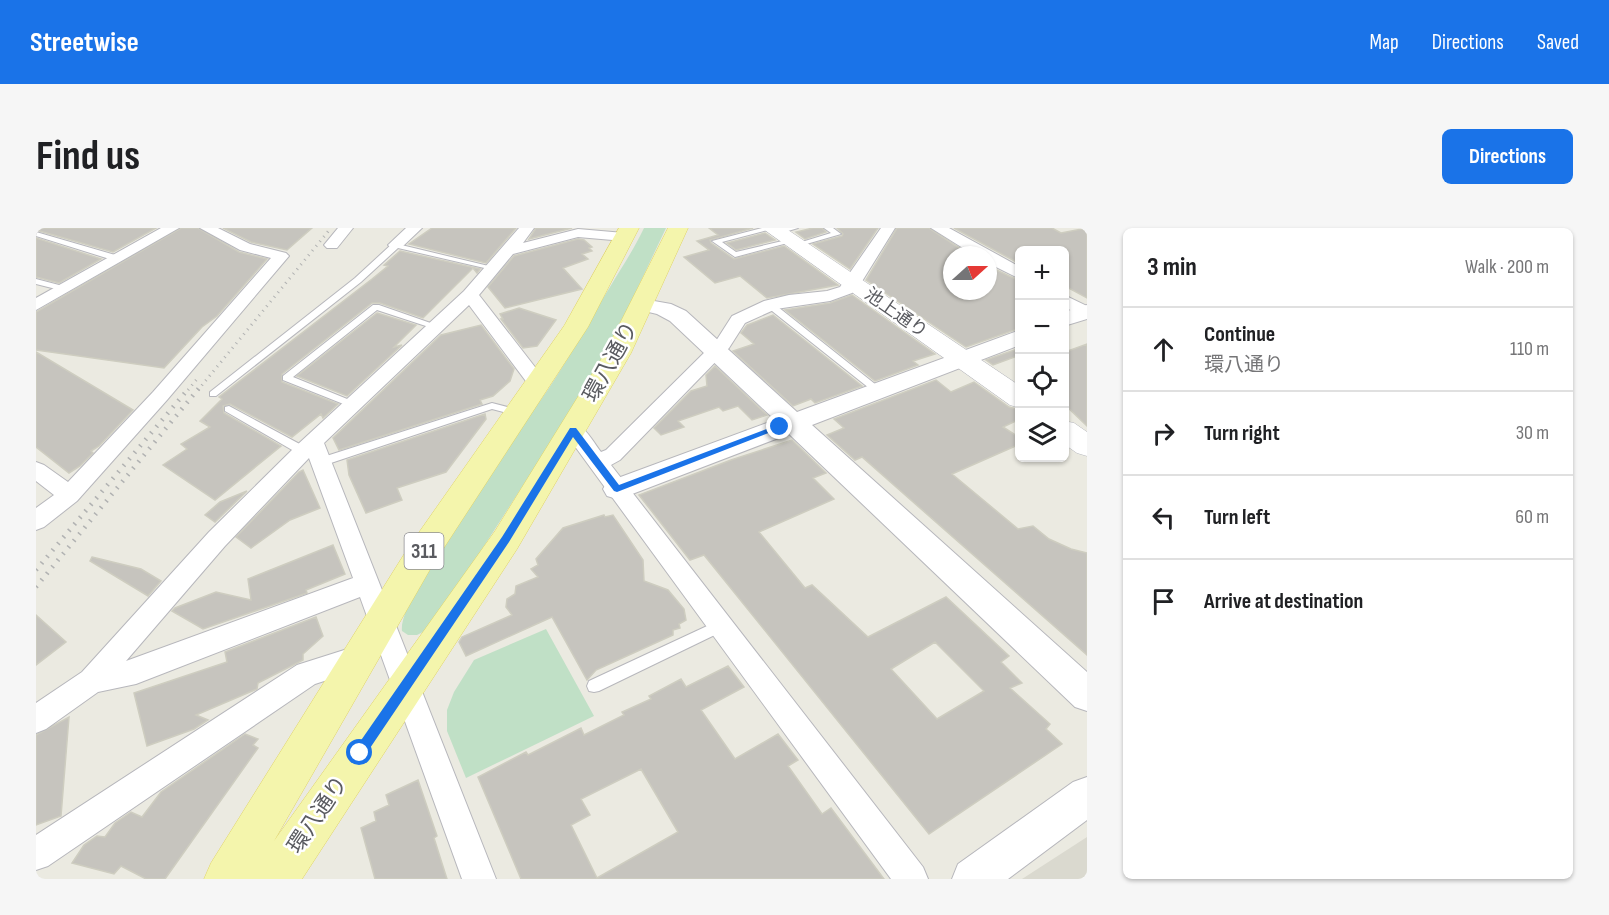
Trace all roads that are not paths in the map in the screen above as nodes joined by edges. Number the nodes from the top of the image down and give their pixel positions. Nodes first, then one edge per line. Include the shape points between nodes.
1 (172, 228) edge
2 (207, 228) edge
3 (346, 228) edge
4 (414, 228) edge
5 (527, 228) edge
6 (678, 228) edge
7 (828, 228) edge
8 (888, 228) edge
9 (938, 228) edge
10 (626, 233) edge
11 (36, 234) edge
12 (784, 234) edge
13 (332, 245) dead end
14 (396, 245) junction
15 (970, 246) edge
16 (508, 251) junction
17 (119, 259) junction
18 (997, 261) edge
19 (493, 268) junction
20 (1015, 271) edge
21 (36, 281) edge
22 (853, 283) junction
23 (58, 290) junction
24 (470, 295) junction
25 (1069, 302) edge
26 (770, 304) junction
27 (36, 305) edge
28 (643, 305) junction
29 (1086, 312) edge
30 (1069, 318) edge
31 (438, 327) junction
32 (1015, 339) edge
33 (715, 350) junction
34 (961, 359) junction
35 (538, 384) junction
36 (877, 390) junction
37 (213, 394) dead end
38 (1015, 396) edge
39 (354, 405) junction
40 (229, 409) dead end
41 (519, 413) junction
42 (793, 421) junction
43 (573, 430) junction
44 (1069, 433) edge
45 (1087, 446) edge
46 (313, 452) junction
47 (597, 462) junction
48 (36, 470) edge
49 (617, 489) junction
50 (69, 495) junction
51 (36, 521) edge
52 (368, 584) junction
53 (381, 620) junction
54 (720, 626) junction
55 (360, 657) junction
56 (92, 681) junction
57 (594, 686) dead end
58 (406, 687) junction
59 (1087, 695) edge
60 (36, 719) edge
61 (1087, 796) edge
62 (36, 854) edge
63 (227, 879) edge
64 (275, 879) edge
65 (479, 879) edge
66 (911, 879) edge
67 (973, 879) edge

1 - 17 street
2 - 50 street via 245,247 281,256
3 - 13 street
4 - 14 street
5 - 16 street
6 - 28 main road, 環八通り
7 - 12 lane via 837,234
8 - 22 street
9 - 15 street
10 - 16 street via 579,233
10 - 35 main road, 環八通り / 311 via 576,327
11 - 17 lane
12 - 12 lane via 716,241 735,255
12 - 22 main road, 池上通り
14 - 19 lane
14 - 37 lane via 358,280
16 - 19 street
17 - 23 street
18 - 20 street
19 - 24 street
21 - 23 lane
22 - 26 street via 830,296
22 - 34 main road, 池上通り
23 - 27 street
24 - 31 street
24 - 35 street
25 - 29 street
26 - 33 street via 738,320
26 - 36 lane
28 - 33 street via 678,316
28 - 43 main road, 環八通り
29 - 30 street
31 - 39 street
31 - 39 lane via 376,307 286,378
32 - 34 street
33 - 42 street
33 - 47 street via 613,455
34 - 36 street
34 - 38 main road, 池上通り
35 - 41 main road, 環八通り / 311
36 - 42 street
39 - 46 street
40 - 46 lane
41 - 46 lane via 492,406
41 - 53 main road, 環八通り / 311
42 - 49 street
42 - 59 street
43 - 47 street
43 - 58 main road, 環八通り via 506,540
44 - 45 main road
46 - 52 street
46 - 56 street via 217,539
47 - 49 street
48 - 50 street
49 - 54 street
50 - 51 street
52 - 53 street
52 - 56 street via 136,672
53 - 55 main road, 環八通り / 311
53 - 58 street
54 - 57 lane
54 - 66 street
55 - 62 street via 307,674
55 - 63 main road, 環八通り / 311
56 - 60 street
58 - 64 main road, 環八通り
58 - 65 street
61 - 67 street

